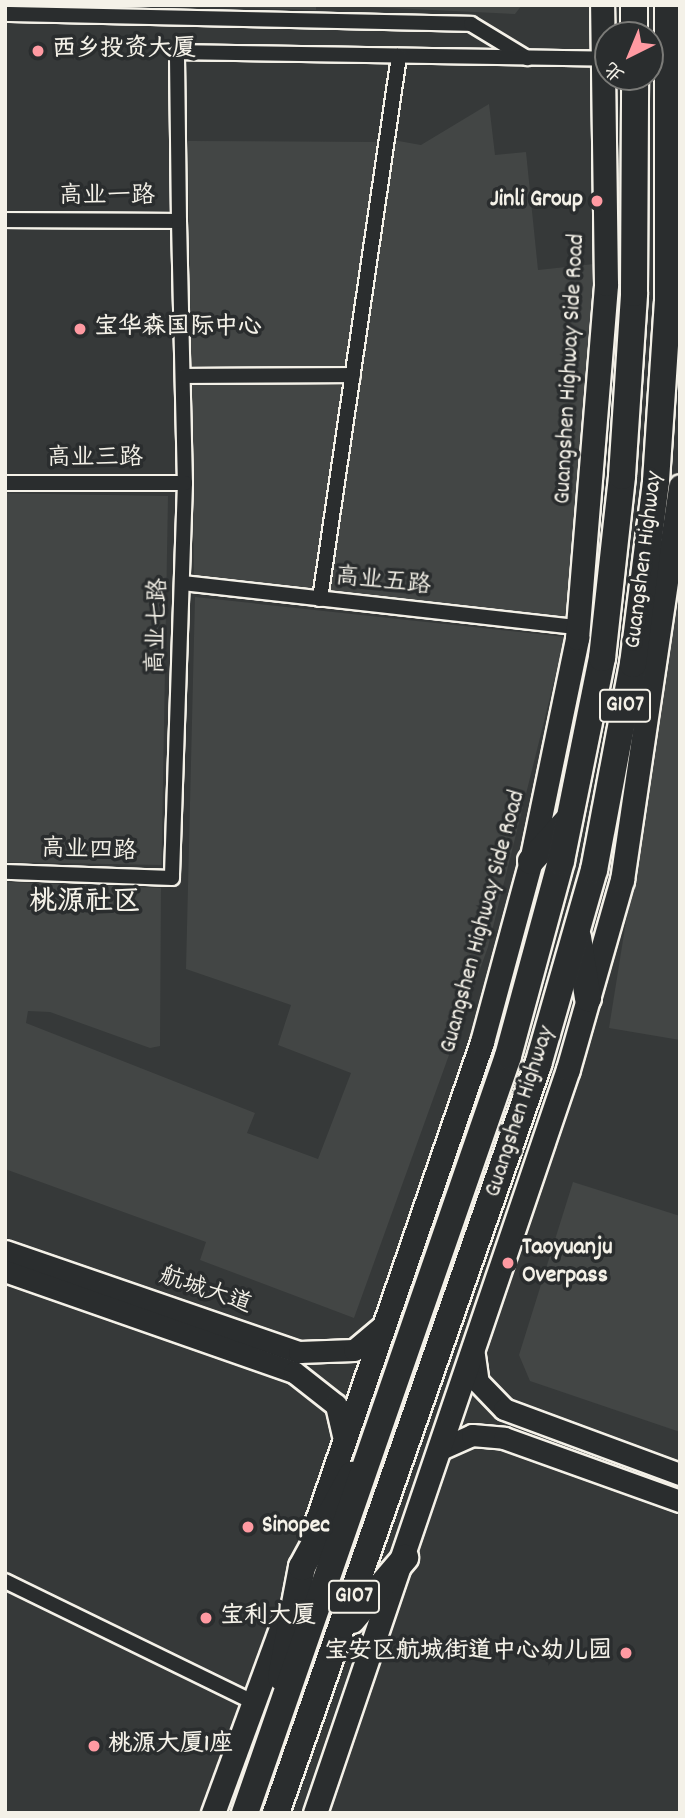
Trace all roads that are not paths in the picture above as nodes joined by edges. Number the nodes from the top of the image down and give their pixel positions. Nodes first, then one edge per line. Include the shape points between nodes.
1 (668, 5) edge
2 (5, 14) edge
3 (398, 56) junction
4 (527, 58) junction
5 (594, 59) edge
6 (605, 91) edge
7 (635, 91) edge
8 (5, 220) edge
9 (179, 221) junction
10 (353, 375) junction
11 (183, 376) junction
12 (185, 482) junction
13 (5, 483) edge
14 (680, 486) edge
15 (183, 583) junction
16 (320, 599) junction
17 (578, 627) junction
18 (569, 819) junction
19 (531, 861) junction
20 (5, 872) edge
21 (172, 878) joint
22 (577, 930) junction
23 (588, 998) junction
24 (5, 1251) edge
25 (5, 1271) edge
26 (383, 1326) junction
27 (473, 1344) junction
28 (386, 1411) junction
29 (344, 1440) junction
30 (592, 1442) junction
31 (443, 1448) junction
32 (584, 1467) junction
33 (680, 1474) edge
34 (680, 1501) edge
35 (405, 1558) junction
36 (302, 1567) junction
37 (5, 1581) edge
38 (342, 1632) junction
39 (255, 1703) junction
40 (267, 1752) junction
41 (213, 1813) edge
42 (246, 1813) edge
43 (276, 1813) edge
44 (315, 1813) edge

1 - 22 highway, Guangshen Highway / G107 via 668,302 656,481 633,664
2 - 4 street via 471,24
3 - 4 street
3 - 9 street via 177,52
3 - 10 street
4 - 5 street
6 - 17 main road, Guangshen Highway Side Road via 606,284
7 - 18 highway, Guangshen Highway / G107 via 634,293 622,476 601,658
8 - 9 street, 高业一路
9 - 11 street, 高业一路
10 - 11 street
10 - 16 street
11 - 12 street, 高业七路
12 - 13 street, 高业三路
12 - 15 street, 高业七路
14 - 23 main road via 622,880
15 - 16 street, 高业五路
15 - 21 street, 高业七路
16 - 17 street, 高业五路
17 - 19 main road, Guangshen Highway Side Road
18 - 19 highway
18 - 28 highway, G107 via 508,1056
19 - 26 main road, Guangshen Highway Side Road via 482,1042
20 - 21 street, 高业四路
22 - 23 highway
22 - 38 highway, G107 via 538,1065
23 - 27 main road
24 - 26 main road, 航城大道 via 299,1352 354,1350
25 - 29 main road, 航城大道 via 294,1372 327,1393 342,1421
26 - 29 main road, Guangshen Highway Side Road
27 - 30 main road via 478,1382 494,1403
27 - 31 main road
28 - 36 highway
28 - 40 highway, G107
29 - 36 main road, Guangshen Highway Side Road
30 - 32 main road via 576,1450
30 - 33 main road
31 - 32 main road via 486,1434
31 - 35 main road
32 - 34 main road
35 - 38 highway
35 - 44 main road
36 - 39 main road, Guangshen Highway Side Road
36 - 40 highway
37 - 39 street
38 - 43 highway, G107
39 - 41 main road, Guangshen Highway Side Road
40 - 42 highway, G107

